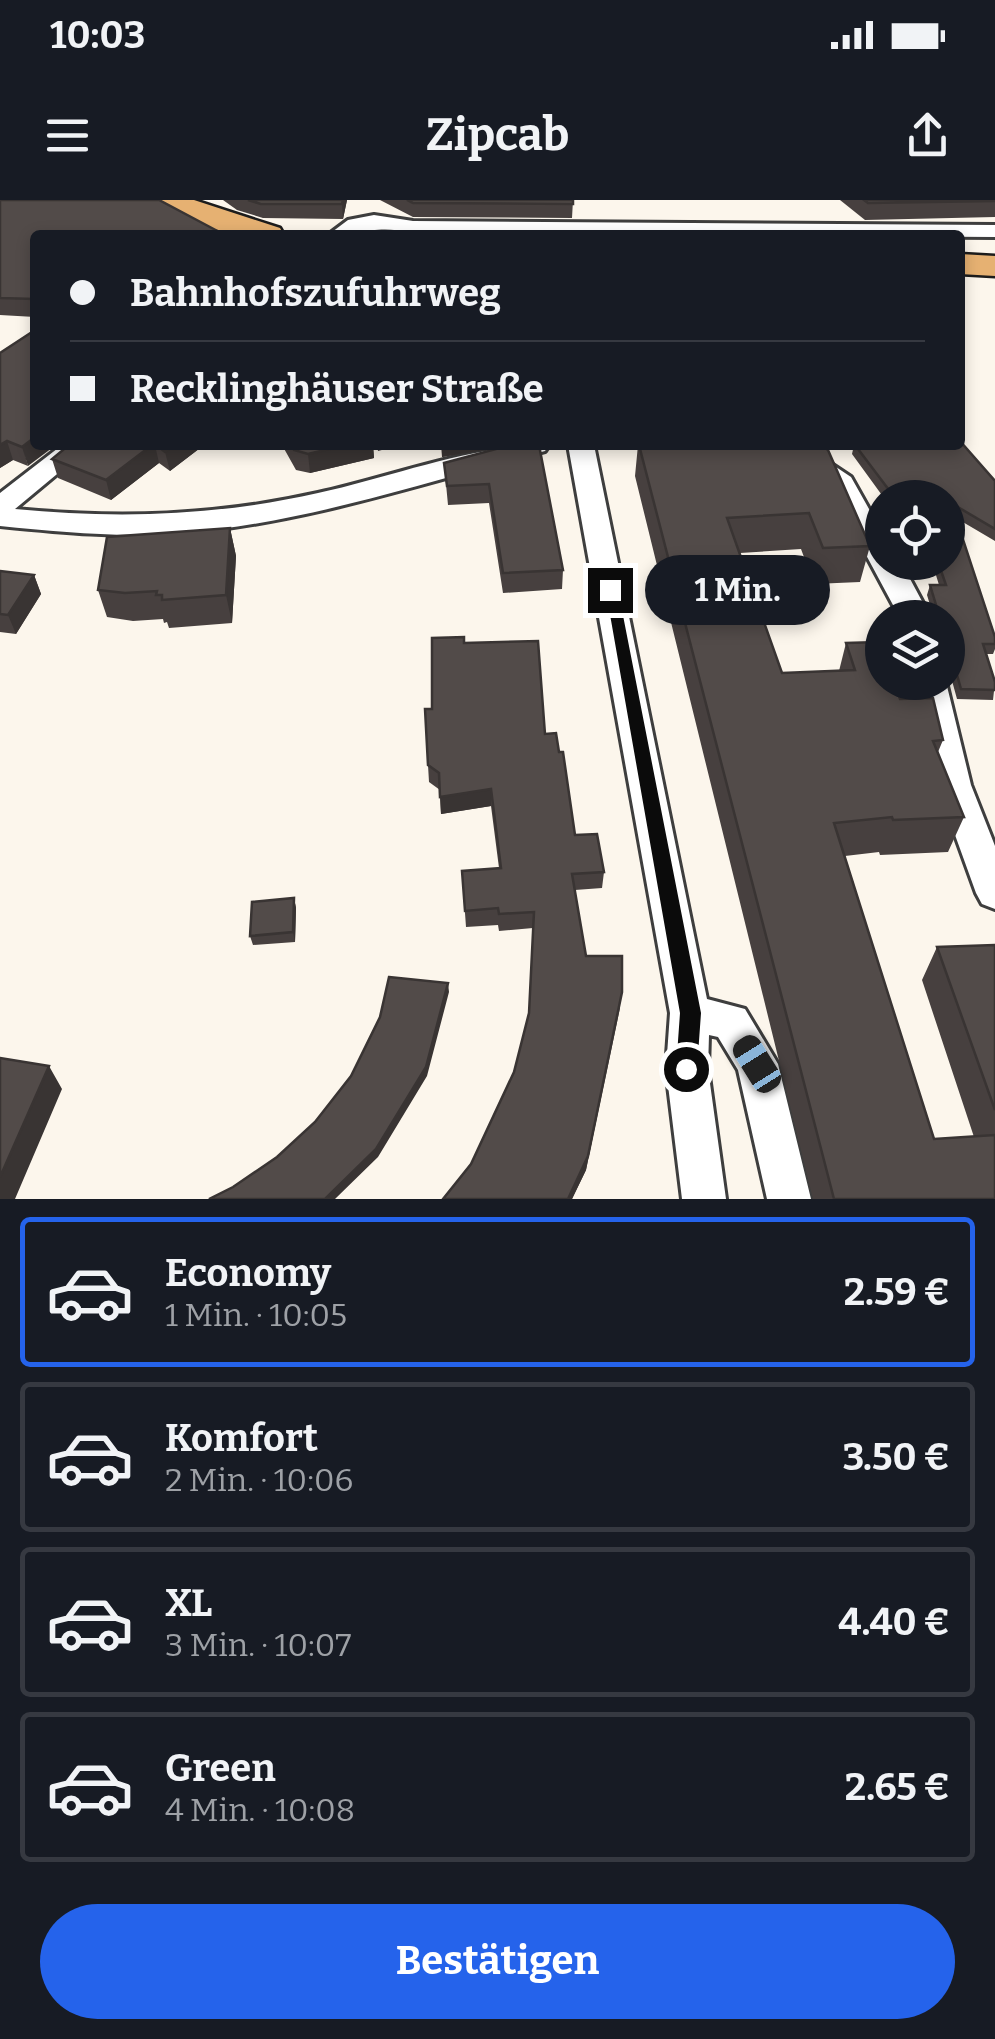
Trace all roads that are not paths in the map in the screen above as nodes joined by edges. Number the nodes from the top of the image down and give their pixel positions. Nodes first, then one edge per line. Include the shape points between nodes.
1 (167, 200) edge
2 (251, 230) edge
3 (348, 230) edge
4 (849, 230) edge
5 (965, 231) edge
6 (995, 231) edge
7 (73, 450) edge
8 (516, 450) edge
9 (581, 450) edge
10 (792, 450) edge
11 (0, 507) edge
12 (0, 517) edge
13 (865, 525) edge
14 (934, 700) edge
15 (995, 893) edge
16 (690, 1013) junction
17 (704, 1199) edge
18 (789, 1199) edge

1 - 2 main road
3 - 4 street via 382,219 412,227
5 - 6 street
7 - 11 street
8 - 12 street via 266,512 186,524 110,528
9 - 16 street
10 - 13 street via 842,483
14 - 15 street via 954,785
16 - 17 street via 686,1069
16 - 18 street via 731,1022 757,1064

